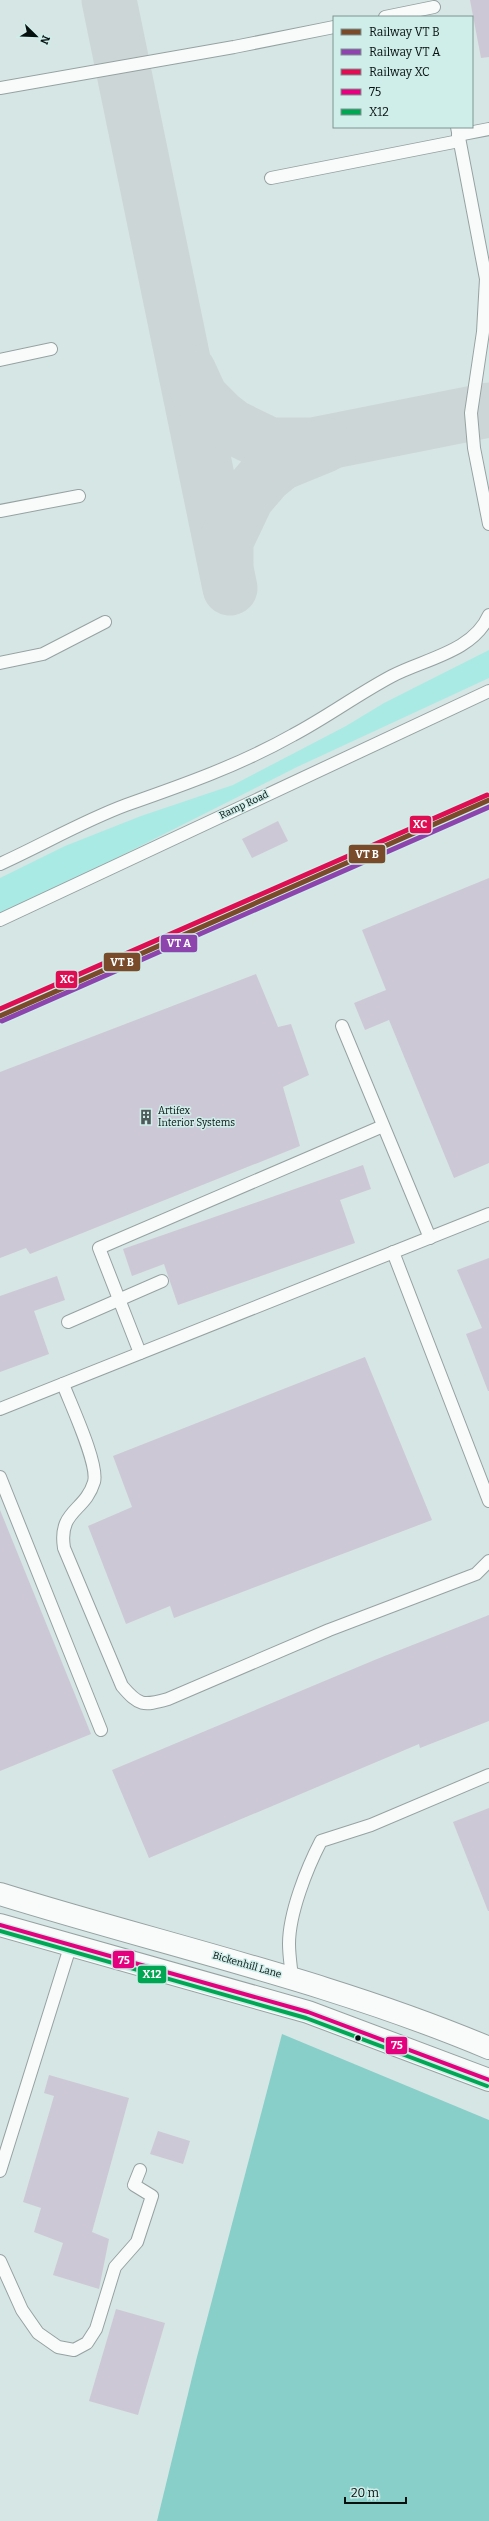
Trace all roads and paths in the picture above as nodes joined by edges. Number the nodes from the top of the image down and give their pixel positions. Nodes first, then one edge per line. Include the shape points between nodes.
1 (434, 8) edge
2 (390, 16) edge
3 (333, 27) edge
4 (0, 88) edge
5 (489, 129) edge
6 (458, 134) edge
7 (271, 178) dead end
8 (51, 349) dead end
9 (0, 360) edge
10 (79, 496) dead end
11 (0, 511) edge
12 (489, 524) edge
13 (489, 615) edge
14 (105, 622) dead end
15 (0, 663) edge
16 (489, 690) edge
17 (0, 864) edge
18 (0, 920) edge
19 (342, 1026) dead end
20 (384, 1126) junction
21 (489, 1214) edge
22 (430, 1238) junction
23 (393, 1252) junction
24 (162, 1281) dead end
25 (120, 1301) junction
26 (68, 1322) dead end
27 (140, 1353) junction
28 (63, 1384) junction
29 (0, 1409) edge
30 (0, 1477) edge
31 (489, 1501) edge
32 (489, 1561) edge
33 (101, 1730) dead end
34 (489, 1775) edge
35 (0, 1894) edge
36 (0, 1925) edge
37 (71, 1944) junction
38 (292, 1978) junction
39 (489, 2048) edge
40 (489, 2080) edge
41 (140, 2170) dead end
42 (0, 2171) edge
43 (0, 2261) edge

1 - 2 lane
3 - 4 lane
5 - 6 lane
6 - 7 lane
6 - 12 lane via 486,279 483,332 471,413 474,448
8 - 9 lane
10 - 11 lane
13 - 17 lane via 483,628 455,649 394,675 342,704 293,736 188,785 125,806
14 - 15 lane via 44,654
16 - 18 lane, Ramp Road
19 - 20 lane
20 - 22 lane
20 - 25 lane via 99,1248
21 - 22 lane
22 - 23 lane
23 - 27 lane
23 - 31 lane
24 - 25 lane
25 - 26 lane
25 - 27 lane
27 - 28 lane
28 - 29 lane
28 - 32 lane via 94,1465 95,1480 89,1493 66,1520 62,1533 64,1548 122,1686 134,1701 147,1705 168,1699 329,1630 476,1574
30 - 33 lane
34 - 38 lane via 371,1825 321,1841 307,1868 295,1914 289,1943
35 - 38 main road, Bickenhill Lane
36 - 37 main road
37 - 40 main road via 308,2012
37 - 42 lane
38 - 39 main road, Bickenhill Lane via 422,2020
41 - 43 lane via 134,2185 152,2196 137,2242 115,2267 96,2329 87,2343 74,2350 58,2347 38,2333 22,2310

